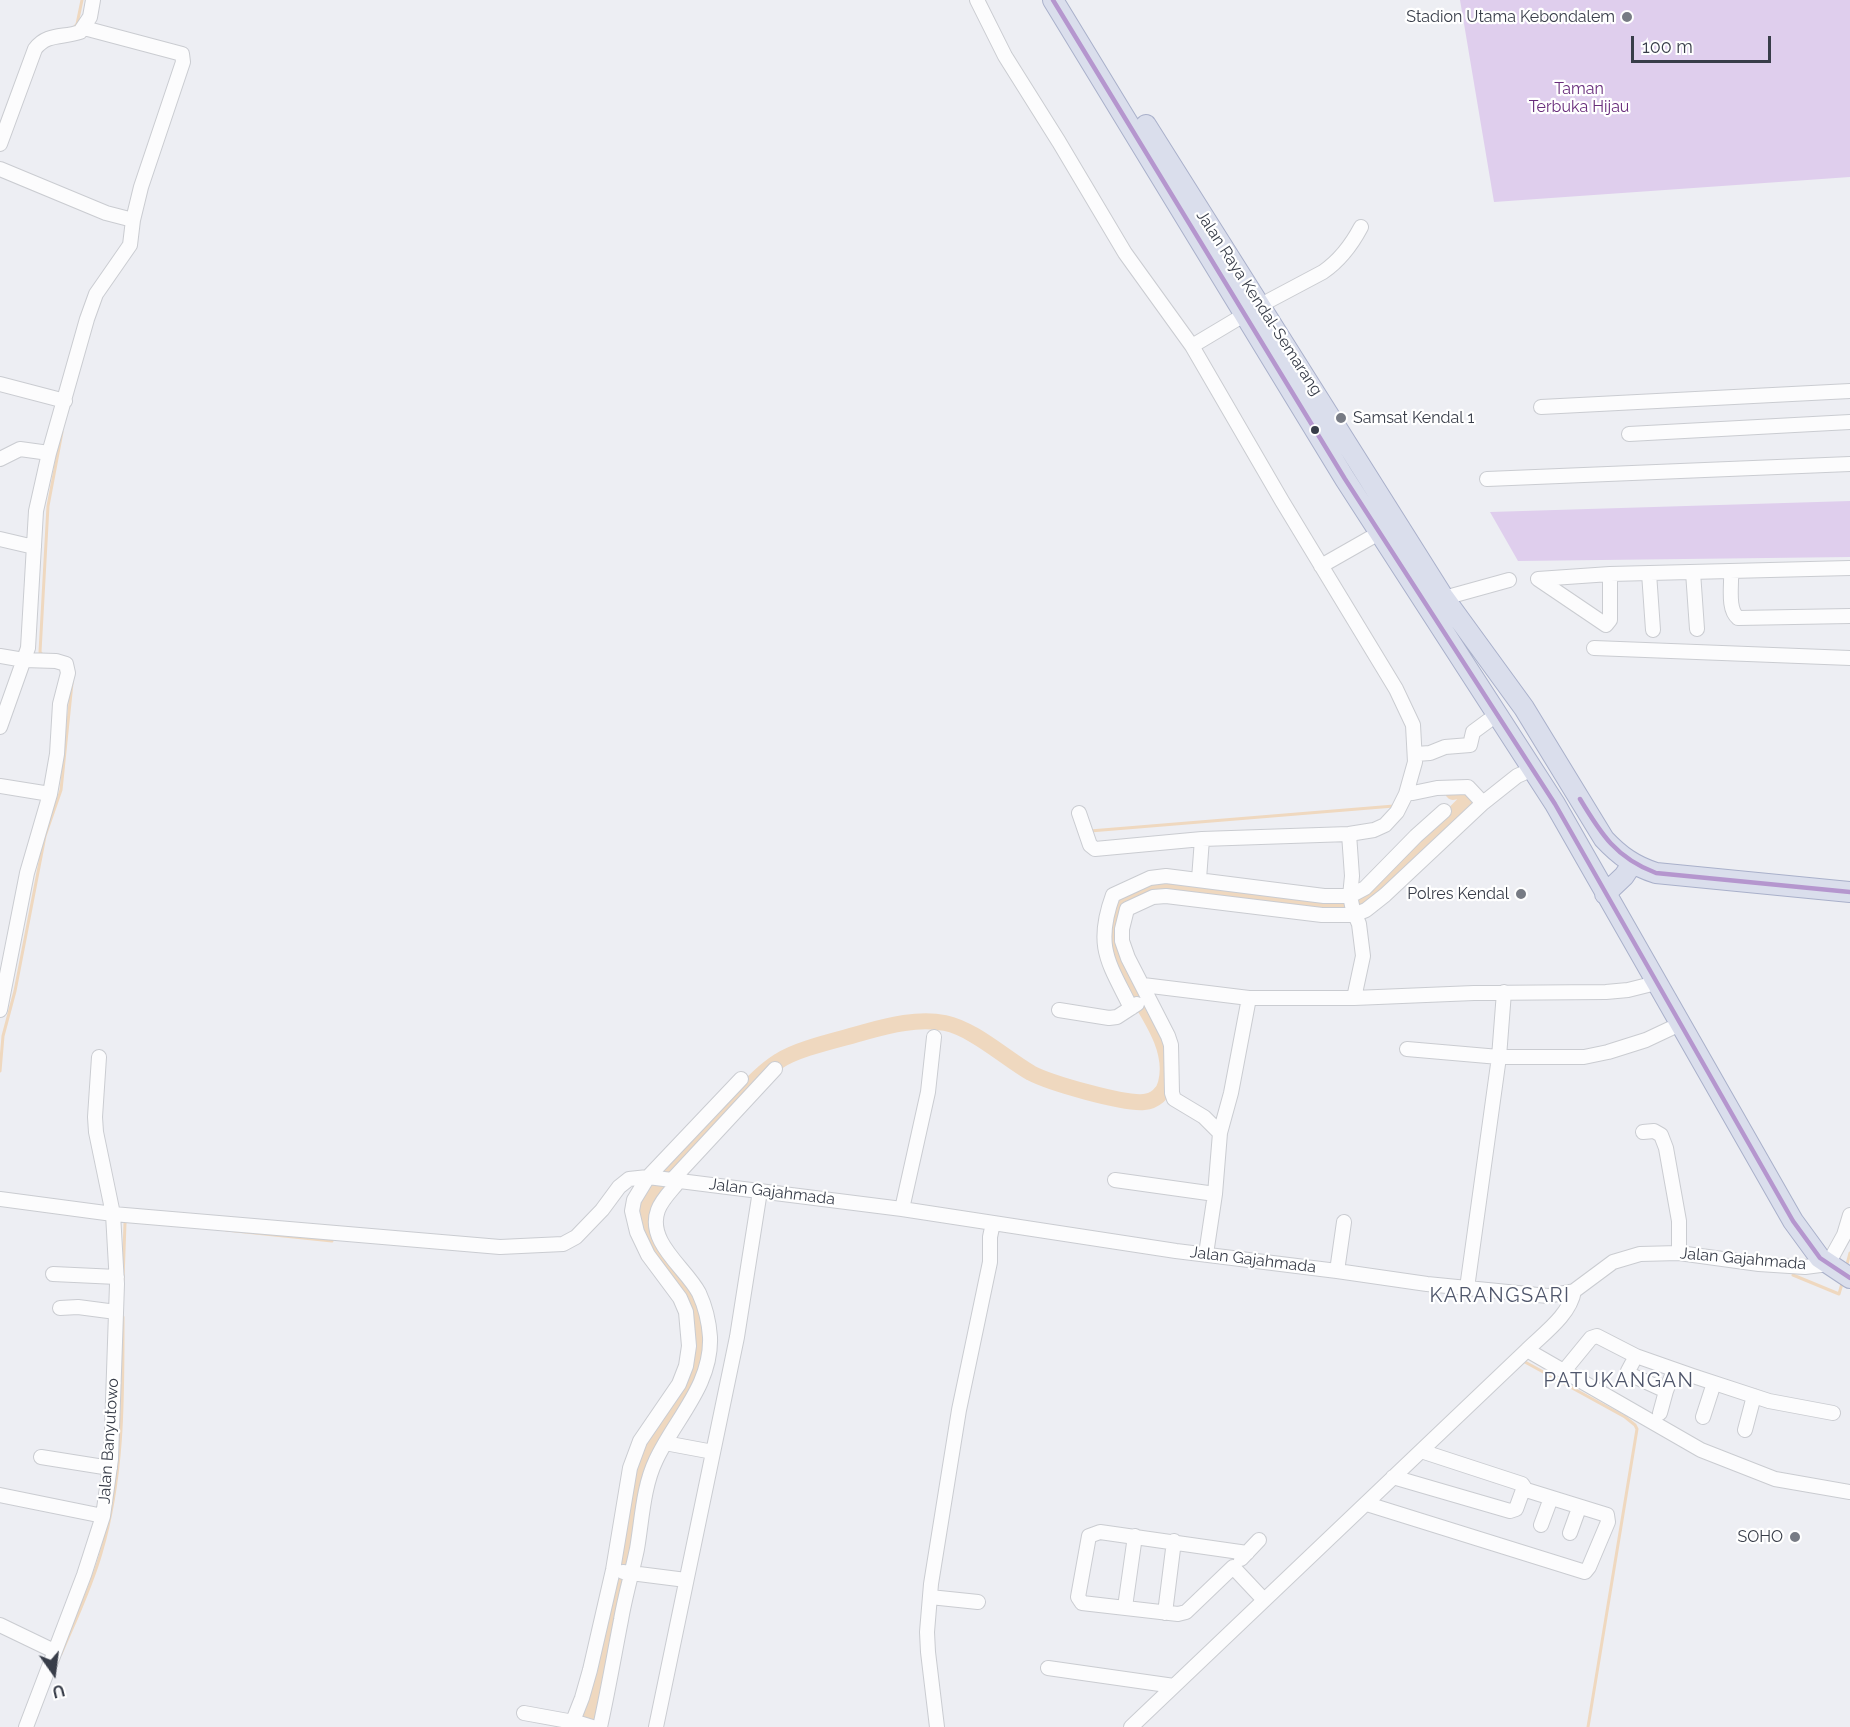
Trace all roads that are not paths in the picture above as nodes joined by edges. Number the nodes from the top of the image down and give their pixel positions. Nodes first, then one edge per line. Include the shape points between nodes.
1 (93, 0) edge
2 (977, 0) edge
3 (1053, 0) edge
4 (1069, 0) edge
5 (84, 28) junction
6 (1115, 88) junction
7 (0, 144) edge
8 (0, 169) edge
9 (133, 220) junction
10 (1361, 227) dead end
11 (1252, 310) junction
12 (1192, 346) junction
13 (0, 384) edge
14 (1850, 391) edge
15 (64, 401) junction
16 (1541, 407) dead end
17 (1850, 422) edge
18 (1629, 434) dead end
19 (49, 453) junction
20 (0, 459) edge
21 (1850, 464) edge
22 (1487, 479) dead end
23 (1379, 533) junction
24 (0, 538) edge
25 (34, 547) junction
26 (1322, 566) junction
27 (1850, 568) edge
28 (1731, 571) junction
29 (1693, 572) junction
30 (1649, 573) junction
31 (1610, 574) junction
32 (1509, 580) dead end
33 (1444, 598) junction
34 (1850, 616) edge
35 (1697, 629) dead end
36 (1653, 630) dead end
37 (1594, 648) dead end
38 (0, 656) edge
39 (1850, 658) edge
40 (24, 660) junction
41 (1498, 724) junction
42 (0, 727) edge
43 (1416, 754) junction
44 (1524, 765) junction
45 (0, 786) edge
46 (50, 795) junction
47 (1405, 795) junction
48 (1480, 801) junction
49 (1444, 811) dead end
50 (1079, 813) dead end
51 (1349, 834) junction
52 (1202, 839) junction
53 (1632, 864) junction
54 (1199, 879) junction
55 (1850, 892) edge
56 (1605, 894) junction
57 (1121, 902) junction
58 (1352, 905) junction
59 (2, 983) edge
60 (1656, 983) junction
61 (1504, 992) junction
62 (1249, 998) junction
63 (1354, 998) junction
64 (1141, 999) junction
65 (0, 1010) edge
66 (1059, 1010) dead end
67 (1680, 1024) junction
68 (934, 1037) dead end
69 (1407, 1049) dead end
70 (99, 1057) dead end
71 (1499, 1057) junction
72 (775, 1069) dead end
73 (741, 1079) dead end
74 (1643, 1132) dead end
75 (1220, 1133) junction
76 (673, 1180) junction
77 (1115, 1180) dead end
78 (645, 1183) junction
79 (1215, 1194) junction
80 (0, 1199) edge
81 (759, 1199) junction
82 (902, 1209) junction
83 (113, 1214) junction
84 (1850, 1215) edge
85 (1344, 1222) dead end
86 (991, 1230) junction
87 (1207, 1243) junction
88 (1678, 1253) junction
89 (1337, 1271) junction
90 (1838, 1271) edge
91 (53, 1274) dead end
92 (117, 1277) junction
93 (1467, 1288) junction
94 (1574, 1291) junction
95 (60, 1308) dead end
96 (116, 1312) junction
97 (1527, 1350) junction
98 (1636, 1356) junction
99 (1674, 1370) junction
100 (1564, 1371) junction
101 (1714, 1383) junction
102 (1666, 1391) junction
103 (1754, 1396) junction
104 (1660, 1413) dead end
105 (1833, 1413) dead end
106 (1703, 1417) dead end
107 (1746, 1430) dead end
108 (665, 1443) junction
109 (1421, 1451) junction
110 (713, 1452) junction
111 (41, 1457) dead end
112 (110, 1468) junction
113 (1393, 1477) junction
114 (1523, 1489) junction
115 (1850, 1492) edge
116 (0, 1495) edge
117 (1551, 1498) junction
118 (1367, 1504) junction
119 (1579, 1508) junction
120 (103, 1516) junction
121 (1541, 1526) dead end
122 (1570, 1533) dead end
123 (1135, 1536) junction
124 (1259, 1540) dead end
125 (1174, 1542) junction
126 (1247, 1552) junction
127 (1233, 1567) junction
128 (622, 1572) junction
129 (686, 1580) junction
130 (930, 1597) junction
131 (1264, 1600) junction
132 (978, 1602) dead end
133 (1125, 1607) junction
134 (1165, 1613) junction
135 (0, 1625) edge
136 (54, 1651) junction
137 (1048, 1668) dead end
138 (1174, 1686) junction
139 (524, 1713) dead end
140 (579, 1724) edge
141 (26, 1727) edge
142 (600, 1727) edge
143 (656, 1727) edge
144 (937, 1727) edge
145 (1131, 1727) edge

1 - 5 street
2 - 12 street via 1005,56 1125,252
3 - 6 highway, Jalan Raya Kendal-Semarang
4 - 6 highway, Jalan Raya Kendal-Semarang
5 - 7 street via 76,34 43,39 35,49
5 - 9 street via 182,54 183,62
6 - 11 highway, Jalan Raya Kendal-Semarang
8 - 9 street via 106,213
9 - 15 street via 127,252 96,294
10 - 11 street via 1332,266
11 - 12 street
11 - 23 highway, Jalan Raya Kendal-Semarang
11 - 33 highway, Jalan Raya Kendal-Semarang via 1288,348
12 - 26 street
13 - 15 street
14 - 16 street
15 - 19 street
17 - 18 street
19 - 20 street via 20,449
19 - 25 street via 37,505
21 - 22 street
23 - 26 street
23 - 41 highway, Jalan Raya Kendal-Semarang
24 - 25 street
25 - 40 street
26 - 43 street via 1396,688 1413,726
27 - 28 street
28 - 29 street
28 - 34 street via 1732,608 1738,618
29 - 30 street
29 - 35 street
30 - 31 street
30 - 36 street
31 - 31 street via 1579,576 1538,579 1606,625 1610,620
32 - 33 street
33 - 53 highway, Jalan Raya Kendal-Semarang via 1524,708 1604,839
37 - 39 street
38 - 40 street
40 - 42 street
40 - 46 street via 56,661 66,664 68,669
41 - 43 street via 1473,732 1470,745
41 - 44 highway, Jalan Raya Kendal-Semarang
43 - 47 street
44 - 48 street via 1516,776
44 - 56 highway, Jalan Raya Kendal-Semarang via 1564,821
45 - 46 street
46 - 59 street via 28,866
47 - 48 street via 1468,787
47 - 51 street via 1385,825
48 - 58 street via 1385,895 1366,910
49 - 58 street
50 - 52 street via 1095,849
51 - 52 street
51 - 58 street
52 - 54 street
53 - 55 highway via 1656,873
53 - 56 highway
54 - 57 street via 1150,878
54 - 58 street via 1324,896
56 - 60 highway, Jalan Raya Kendal-Semarang
57 - 58 street via 1166,896 1322,915
57 - 64 street via 1122,941
57 - 64 street via 1103,929 1104,945 1107,959
58 - 63 street via 1358,918 1363,956
59 - 65 street
60 - 61 street via 1606,992
60 - 67 highway, Jalan Raya Kendal-Semarang
61 - 63 street
61 - 71 street
62 - 63 street
62 - 64 street
62 - 75 street
64 - 66 street via 1110,1018
64 - 75 street via 1171,1045 1174,1099 1204,1117
67 - 71 street via 1646,1040 1584,1057
67 - 90 highway, Jalan Raya Kendal-Semarang via 1793,1221 1813,1250
68 - 82 street via 928,1092
69 - 71 street
70 - 83 street, Jalan Banyutowo via 96,1132
71 - 93 street
72 - 76 street
73 - 78 street
74 - 88 street via 1654,1131 1666,1148 1679,1221
75 - 79 street
76 - 78 street, Jalan Gajahmada
76 - 81 street, Jalan Gajahmada
76 - 108 street via 657,1213 657,1224 666,1249 699,1293 710,1337 707,1367 696,1394
77 - 79 street
78 - 83 street via 629,1179 576,1237 549,1246 500,1247
78 - 128 street via 632,1210 636,1232 687,1312 689,1346 679,1384 640,1441 630,1468 620,1541
79 - 87 street
80 - 83 street
81 - 82 street, Jalan Gajahmada
81 - 110 street via 737,1337
82 - 86 street, Jalan Gajahmada
83 - 92 street, Jalan Banyutowo
84 - 90 street
85 - 89 street
86 - 87 street, Jalan Gajahmada
86 - 130 street via 990,1262 959,1410
87 - 89 street, Jalan Gajahmada
88 - 90 street, Jalan Gajahmada
88 - 94 street, Jalan Gajahmada via 1640,1254 1613,1262
89 - 93 street, Jalan Gajahmada
91 - 92 street
92 - 96 street, Jalan Banyutowo
93 - 94 street, Jalan Gajahmada via 1548,1296
94 - 97 street via 1566,1310
95 - 96 street
96 - 112 street, Jalan Banyutowo
97 - 100 street
97 - 109 street
98 - 99 street
98 - 100 street via 1597,1336
98 - 102 street via 1629,1374
99 - 101 street
99 - 102 street
100 - 115 street via 1701,1450 1775,1479
101 - 103 street
101 - 106 street
102 - 104 street
103 - 105 street
103 - 107 street
108 - 110 street
108 - 128 street via 655,1462
109 - 113 street
109 - 114 street via 1522,1484
110 - 129 street
111 - 112 street
112 - 120 street, Jalan Banyutowo
113 - 114 street via 1510,1511 1516,1509
113 - 118 street
114 - 117 street
116 - 120 street
117 - 119 street
117 - 121 street
118 - 119 street via 1584,1572 1608,1520 1607,1515
118 - 131 street
119 - 122 street
120 - 136 street, Jalan Banyutowo
123 - 125 street
123 - 133 street
123 - 133 street via 1100,1532 1089,1536 1078,1597 1082,1603
124 - 126 street
125 - 126 street
125 - 134 street
126 - 127 street
127 - 131 street
127 - 134 street via 1186,1612
128 - 129 street
128 - 140 street via 582,1698
128 - 142 street
129 - 143 street
130 - 132 street
130 - 144 street via 928,1652
131 - 138 street
133 - 134 street
135 - 136 street
136 - 141 street, Jalan Banyutowo
137 - 138 street
138 - 145 street
139 - 140 street

